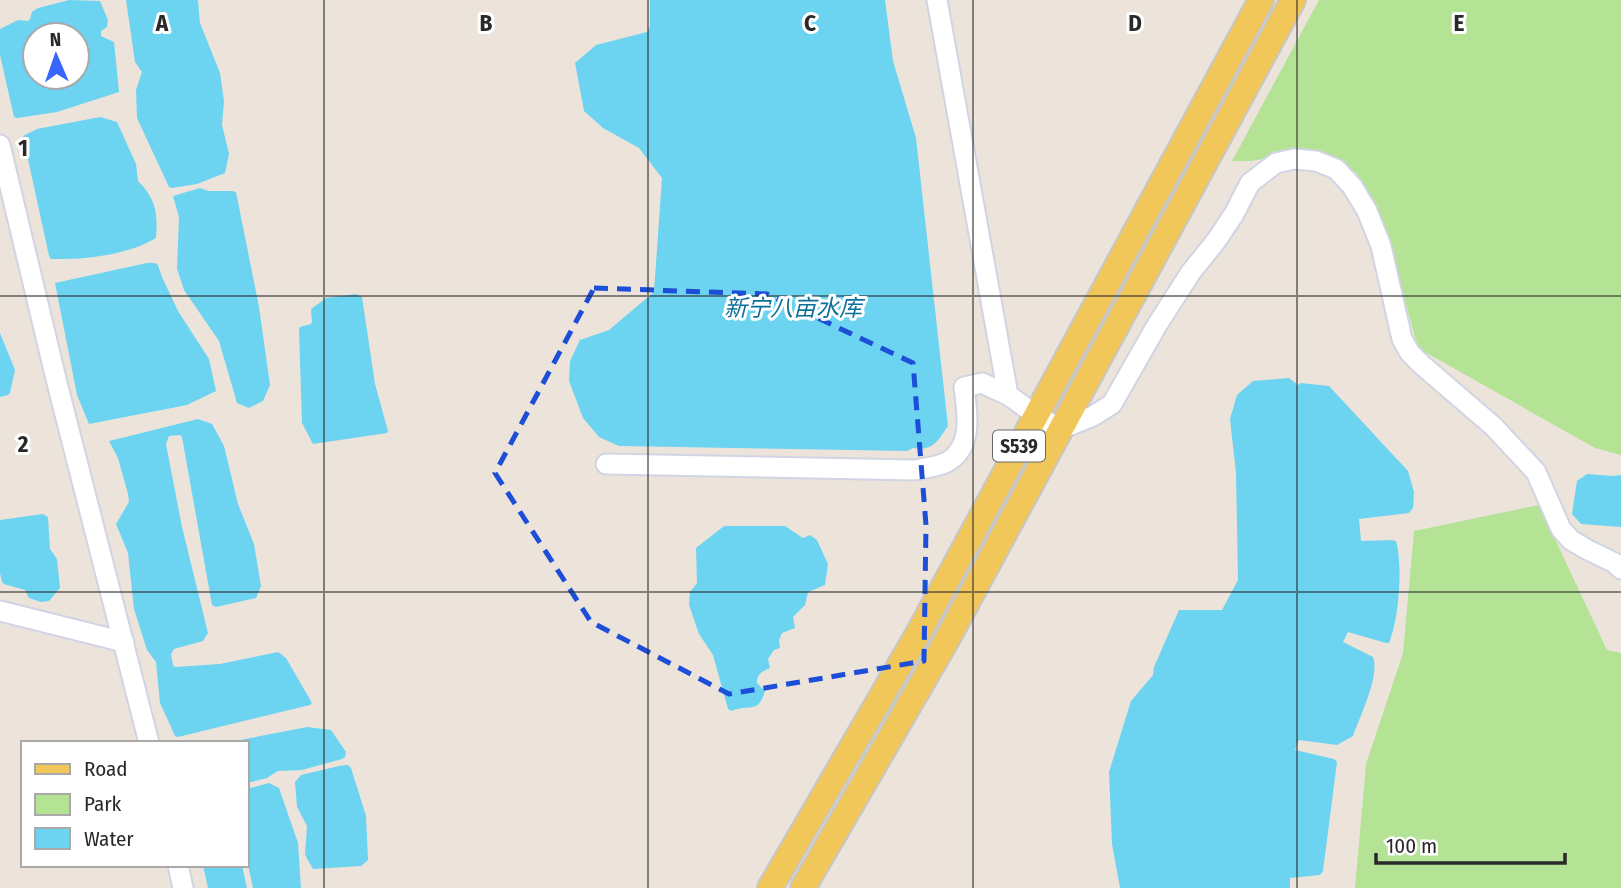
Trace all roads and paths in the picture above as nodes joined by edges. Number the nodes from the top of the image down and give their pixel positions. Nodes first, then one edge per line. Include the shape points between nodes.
1 (937, 0) edge
2 (1261, 0) edge
3 (1293, 0) edge
4 (0, 145) edge
5 (1008, 395) junction
6 (1036, 415) junction
7 (1061, 429) junction
8 (606, 464) dead end
9 (1621, 569) edge
10 (0, 611) edge
11 (124, 642) junction
12 (149, 741) edge
13 (178, 867) edge
14 (183, 888) edge
15 (771, 888) edge
16 (803, 888) edge

1 - 5 street
2 - 6 main road, S539
3 - 7 main road, S539
4 - 11 street
5 - 6 street
5 - 8 street via 982,383 964,387 965,439 947,462 930,468
6 - 7 street
6 - 15 main road, S539 via 919,632
7 - 9 street via 1112,404 1157,325 1234,214 1250,183 1276,163 1316,161 1336,169 1367,211 1381,246 1402,339 1410,353 1493,426 1536,472 1561,529 1571,540
7 - 16 main road, S539 via 944,645
10 - 11 street
11 - 12 street
13 - 14 street

